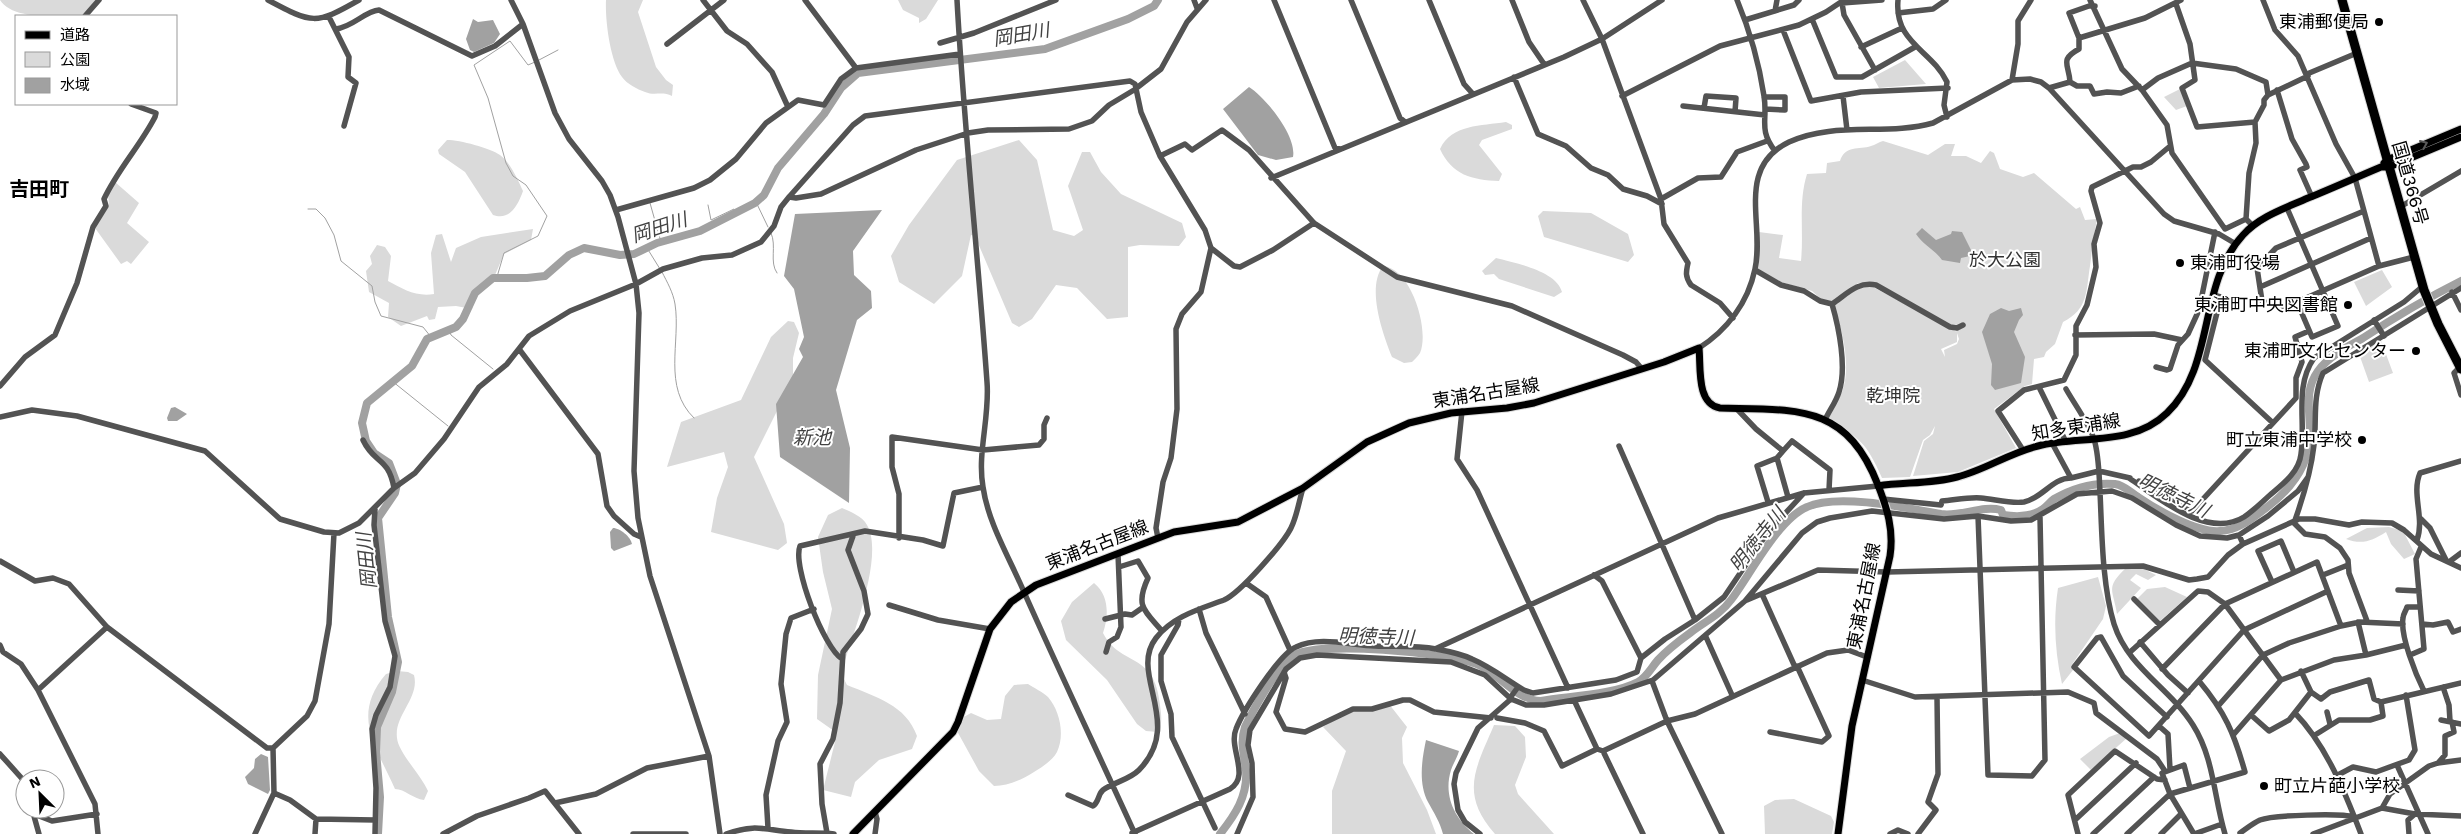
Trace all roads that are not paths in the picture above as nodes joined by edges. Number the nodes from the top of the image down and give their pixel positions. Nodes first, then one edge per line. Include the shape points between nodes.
1 (98, 0) edge
2 (268, 0) edge
3 (360, 0) edge
4 (511, 0) edge
5 (703, 0) edge
6 (724, 0) edge
7 (805, 0) edge
8 (957, 0) edge
9 (1056, 0) edge
10 (1194, 0) edge
11 (1206, 0) edge
12 (1274, 0) edge
13 (1351, 0) edge
14 (1429, 0) edge
15 (1512, 0) edge
16 (1583, 0) edge
17 (1662, 0) edge
18 (1737, 0) edge
19 (1777, 0) edge
20 (1798, 0) edge
21 (1882, 0) edge
22 (1898, 0) edge
23 (1935, 0) edge
24 (1946, 0) edge
25 (2031, 0) edge
26 (2090, 0) edge
27 (2263, 0) edge
28 (2342, 0) edge
29 (1843, 2) edge
30 (2178, 2) edge
31 (2095, 6) junction
32 (1197, 8) junction
33 (1935, 8) junction
34 (711, 10) junction
35 (1775, 10) junction
36 (1898, 13) junction
37 (86, 15) edge
38 (329, 16) junction
39 (1812, 19) junction
40 (1745, 20) junction
41 (524, 24) junction
42 (336, 28) junction
43 (1902, 28) junction
44 (1783, 30) junction
45 (2104, 32) junction
46 (959, 37) junction
47 (1752, 38) junction
48 (2079, 38) junction
49 (1602, 39) junction
50 (940, 43) dead end
51 (667, 44) dead end
52 (1916, 47) junction
53 (1862, 48) junction
54 (2357, 53) junction
55 (960, 55) junction
56 (2192, 63) junction
57 (1544, 64) junction
58 (856, 68) junction
59 (1874, 70) junction
60 (2307, 75) junction
61 (1514, 77) junction
62 (2012, 80) junction
63 (2070, 82) junction
64 (1136, 88) junction
65 (1948, 88) junction
66 (2049, 88) junction
67 (2141, 88) junction
68 (2278, 90) junction
69 (1473, 94) junction
70 (2268, 95) junction
71 (1622, 96) junction
72 (1843, 96) junction
73 (1764, 97) junction
74 (963, 102) junction
75 (134, 105) edge
76 (1683, 106) dead end
77 (788, 107) junction
78 (1704, 108) junction
79 (1735, 112) junction
80 (1765, 112) junction
81 (1947, 117) junction
82 (1405, 122) junction
83 (2256, 122) junction
84 (344, 126) dead end
85 (2461, 129) edge
86 (1847, 130) junction
87 (968, 133) junction
88 (2461, 137) edge
89 (1767, 141) junction
90 (2169, 147) junction
91 (1340, 149) junction
92 (1775, 151) junction
93 (1160, 156) junction
94 (2386, 164) junction
95 (2125, 171) junction
96 (2461, 171) edge
97 (1272, 178) junction
98 (2355, 178) junction
99 (789, 197) junction
100 (2312, 197) junction
101 (1661, 202) junction
102 (2400, 207) junction
103 (2288, 208) junction
104 (616, 210) junction
105 (2364, 211) junction
106 (2246, 219) junction
107 (1314, 223) junction
108 (2253, 226) junction
109 (2215, 232) junction
110 (2301, 238) junction
111 (2371, 238) junction
112 (2236, 244) junction
113 (1211, 248) junction
114 (2414, 256) junction
115 (2312, 265) junction
116 (2379, 266) junction
117 (1755, 270) junction
118 (636, 284) junction
119 (2260, 287) junction
120 (2423, 288) junction
121 (2461, 288) edge
122 (2323, 290) junction
123 (2452, 292) junction
124 (2213, 295) junction
125 (2297, 302) junction
126 (1832, 304) junction
127 (2429, 304) junction
128 (2461, 310) edge
129 (1733, 318) junction
130 (2374, 320) junction
131 (1963, 325) dead end
132 (2309, 331) junction
133 (2075, 335) junction
134 (2384, 336) junction
135 (2182, 340) junction
136 (1699, 348) junction
137 (519, 349) junction
138 (2156, 366) dead end
139 (2461, 368) edge
140 (1642, 369) junction
141 (0, 386) edge
142 (2039, 387) junction
143 (2066, 389) dead end
144 (2461, 395) edge
145 (1736, 408) junction
146 (1747, 408) junction
147 (1462, 411) junction
148 (0, 417) edge
149 (1047, 418) dead end
150 (1745, 418) junction
151 (1825, 420) junction
152 (2273, 423) junction
153 (363, 440) dead end
154 (2094, 440) junction
155 (2066, 442) junction
156 (2052, 443) junction
157 (1619, 446) dead end
158 (983, 450) junction
159 (2023, 450) junction
160 (1783, 451) junction
161 (1777, 458) junction
162 (2461, 461) edge
163 (2099, 471) junction
164 (2308, 477) junction
165 (2071, 478) junction
166 (2129, 478) junction
167 (1878, 486) junction
168 (396, 487) junction
169 (983, 487) junction
170 (1303, 488) junction
171 (1829, 490) junction
172 (2100, 491) junction
173 (1804, 493) junction
174 (1788, 497) junction
175 (1883, 499) junction
176 (1768, 502) junction
177 (375, 509) junction
178 (1887, 512) junction
179 (1978, 516) junction
180 (2040, 517) junction
181 (2421, 520) junction
182 (2294, 523) junction
183 (334, 533) junction
184 (2239, 535) junction
185 (641, 536) junction
186 (853, 536) junction
187 (899, 538) junction
188 (1158, 538) junction
189 (2417, 540) junction
190 (1661, 544) junction
191 (2243, 544) junction
192 (2421, 546) junction
193 (2461, 553) edge
194 (1118, 554) junction
195 (0, 560) edge
196 (2448, 561) junction
197 (2348, 566) junction
198 (1119, 567) junction
199 (2042, 568) junction
200 (2106, 568) junction
201 (2461, 568) edge
202 (1980, 570) junction
203 (1887, 572) junction
204 (2294, 572) junction
205 (1594, 575) junction
206 (2323, 575) junction
207 (2272, 582) junction
208 (1246, 583) junction
209 (2398, 590) dead end
210 (2328, 591) junction
211 (2419, 591) junction
212 (1024, 592) junction
213 (1762, 594) junction
214 (2134, 599) dead end
215 (1745, 601) junction
216 (888, 604) dead end
217 (2225, 604) junction
218 (1530, 605) junction
219 (2420, 607) junction
220 (1142, 608) junction
221 (814, 609) junction
222 (1199, 609) junction
223 (1121, 615) junction
224 (1178, 618) junction
225 (1104, 619) dead end
226 (1696, 620) junction
227 (2368, 621) junction
228 (2358, 622) junction
229 (2159, 624) junction
230 (2403, 624) junction
231 (2422, 624) junction
232 (2341, 626) junction
233 (107, 627) junction
234 (990, 629) junction
235 (2461, 629) edge
236 (2244, 630) junction
237 (1162, 631) junction
238 (1706, 637) junction
239 (2140, 642) junction
240 (0, 644) edge
241 (2406, 645) junction
242 (1435, 649) junction
243 (1290, 650) junction
244 (1106, 652) dead end
245 (2129, 654) junction
246 (2366, 654) junction
247 (2263, 655) junction
248 (2410, 655) junction
249 (1867, 657) junction
250 (1641, 658) junction
251 (842, 659) junction
252 (1796, 666) junction
253 (2162, 669) junction
254 (2301, 671) junction
255 (1284, 672) junction
256 (1862, 680) junction
257 (2281, 680) junction
258 (1652, 681) junction
259 (2199, 681) junction
260 (2461, 684) edge
261 (2443, 687) junction
262 (1518, 688) junction
263 (1568, 688) junction
264 (38, 690) junction
265 (2424, 691) junction
266 (2310, 692) junction
267 (2044, 693) junction
268 (2188, 693) junction
269 (1986, 695) junction
270 (2406, 695) junction
271 (1732, 696) junction
272 (1937, 697) junction
273 (1511, 698) junction
274 (1574, 700) junction
275 (2381, 702) junction
276 (2177, 705) junction
277 (2219, 705) junction
278 (2295, 712) junction
279 (2327, 712) dead end
280 (1245, 714) junction
281 (2251, 715) junction
282 (2167, 717) junction
283 (1494, 718) junction
284 (2441, 720) dead end
285 (1667, 721) junction
286 (2451, 722) junction
287 (2330, 724) junction
288 (2461, 724) edge
289 (2159, 726) junction
290 (1770, 732) dead end
291 (2234, 734) junction
292 (2315, 735) junction
293 (273, 748) junction
294 (1600, 750) junction
295 (0, 754) edge
296 (709, 756) junction
297 (2461, 760) edge
298 (2136, 763) junction
299 (2438, 763) junction
300 (2398, 765) junction
301 (2167, 770) junction
302 (15, 771) edge
303 (2336, 776) junction
304 (2154, 777) junction
305 (2165, 780) junction
306 (2213, 781) junction
307 (2407, 783) junction
308 (1113, 786) junction
309 (2190, 788) junction
310 (274, 793) junction
311 (2170, 794) junction
312 (1068, 795) dead end
313 (1202, 801) junction
314 (555, 803) junction
315 (2382, 808) junction
316 (875, 812) junction
317 (97, 814) junction
318 (2181, 814) junction
319 (2418, 814) junction
320 (2461, 816) edge
321 (2354, 817) junction
322 (35, 819) edge
323 (48, 819) edge
324 (65, 819) edge
325 (65, 819) edge
326 (316, 819) junction
327 (375, 820) junction
328 (2075, 820) junction
329 (2222, 824) junction
330 (768, 828) junction
331 (1215, 828) dead end
332 (827, 833) edge
333 (1133, 833) edge
334 (2240, 833) dead end
335 (39, 834) edge
336 (98, 834) edge
337 (255, 834) edge
338 (315, 834) edge
339 (375, 834) edge
340 (443, 834) edge
341 (579, 834) edge
342 (633, 834) edge
343 (686, 834) edge
344 (720, 834) edge
345 (726, 834) edge
346 (834, 834) edge
347 (853, 834) edge
348 (875, 834) edge
349 (1237, 834) edge
350 (1480, 834) edge
351 (1643, 834) edge
352 (1722, 834) edge
353 (1838, 834) edge
354 (1890, 834) edge
355 (1908, 834) edge
356 (1918, 834) edge
357 (2078, 834) edge
358 (2093, 834) edge
359 (2127, 834) edge
360 (2161, 834) edge
361 (2194, 834) edge
362 (2226, 834) edge
363 (2314, 834) edge
364 (2361, 834) edge
365 (2409, 834) edge
366 (2428, 834) edge

1 - 37 street
2 - 38 street via 307,19
3 - 38 street
4 - 41 street
5 - 34 street
6 - 34 street
7 - 58 street
8 - 46 street
9 - 46 street
10 - 32 street
11 - 32 street
12 - 91 street via 1335,148
13 - 82 street via 1400,118
14 - 69 street via 1464,84
15 - 57 street via 1529,42
16 - 49 street
17 - 49 street
18 - 40 street
19 - 35 street
20 - 35 street via 1794,5
21 - 29 street
22 - 36 street
23 - 33 street
24 - 33 street
25 - 62 street via 2018,20
26 - 31 street
27 - 60 street via 2275,30 2298,56
28 - 54 highway, 国道366号
29 - 39 street
29 - 53 street via 1844,15
30 - 45 street
30 - 56 street
31 - 45 street
31 - 48 street via 2069,14
32 - 64 street via 1161,69
33 - 36 street
34 - 51 street
34 - 77 street via 727,31 747,44 772,72
35 - 40 street
36 - 43 street
38 - 42 street
39 - 44 street
39 - 59 street via 1836,77 1862,77
40 - 47 street
41 - 42 street via 496,46 472,56 379,10 345,27
41 - 104 street via 555,113 569,139 602,181
42 - 84 street via 349,57 348,77 356,83
43 - 52 street
43 - 53 street
44 - 47 street
44 - 72 street via 1811,101
45 - 48 street
45 - 67 street via 2122,69
46 - 50 street
46 - 55 street
47 - 71 street via 1720,46
47 - 73 street
48 - 63 street via 2079,49 2068,56 2065,63
49 - 57 street
49 - 71 street
52 - 59 street
52 - 65 street via 1944,76
53 - 59 street
54 - 60 street
54 - 94 highway, 国道366号
55 - 58 street
55 - 74 street
56 - 67 street
56 - 70 street via 2236,69 2262,78
56 - 83 street via 2195,80 2182,88 2197,127
57 - 61 street
58 - 77 street via 841,79 824,105 802,99
60 - 68 street
60 - 98 street via 2336,144
61 - 69 street
61 - 101 street via 1538,134 1566,146 1591,168 1608,175 1623,189
62 - 66 street via 2030,79
62 - 81 street
63 - 66 street
63 - 67 street via 2077,86 2090,86 2094,94 2120,94
64 - 74 street via 1130,81
64 - 87 street via 1109,104 1092,121 1076,127
64 - 93 street via 1141,112
65 - 72 street via 1861,92
65 - 81 street via 1944,105
66 - 95 street
67 - 90 street via 2167,125
68 - 70 street
68 - 100 street via 2292,138 2307,167 2300,170
69 - 82 street
70 - 83 street
71 - 101 street
72 - 86 street
73 - 80 street
73 - 80 street via 1784,97 1785,110
74 - 87 street
74 - 99 street via 865,116
75 - 141 street via 156,113 155,117 143,141 119,170 104,198 106,206 93,227 77,284 55,335 25,357
76 - 78 street
77 - 104 street via 766,123 736,159 710,180 694,188
78 - 79 street
78 - 79 street via 1706,96 1736,98
79 - 80 street
80 - 89 street
81 - 86 street via 1918,126
82 - 91 street
83 - 106 street
94 -> 85 main road
86 - 92 street via 1806,136
87 - 99 street via 916,150 821,194
87 - 158 street via 988,397
88 - 94 main road
89 - 92 street
89 - 101 street via 1737,152 1721,177 1698,178
90 - 95 street via 2151,162
90 - 106 street via 2225,229
91 - 97 street
92 - 117 street via 1762,169 1755,191 1758,247
93 - 97 street via 1185,144 1192,150 1222,130 1249,150
93 - 113 street via 1210,239
94 - 98 main road, 知多東浦線
94 - 102 highway, 国道366号
95 - 109 street via 2174,221
95 - 133 street via 2092,187 2100,223 2094,244 2096,267 2087,305 2079,318
96 - 102 street
97 - 107 street via 1283,186
98 - 100 main road, 知多東浦線
98 - 105 street
99 - 118 street via 781,207 774,226 761,242 732,255 702,258 663,269
100 - 103 main road, 知多東浦線
101 - 129 street via 1664,224 1688,263 1688,281 1720,303
102 - 114 highway, 国道366号
103 - 108 main road, 知多東浦線
103 - 110 street
104 - 118 street
105 - 110 street
105 - 111 street
106 - 108 street
107 - 113 street via 1240,267
107 - 140 street via 1397,278 1512,306 1623,355
108 - 112 main road, 知多東浦線
109 - 112 street
109 - 135 street via 2199,310
110 - 115 street
110 - 119 street via 2276,248 2257,268
111 - 115 street
111 - 116 street
112 - 124 main road, 知多東浦線 via 2224,262
113 - 188 street via 1201,292 1182,314 1176,328 1176,409 1171,458 1163,482 1156,528
114 - 116 street
114 - 120 highway, 国道366号
115 - 119 street
115 - 122 street
116 - 122 street
117 - 126 street via 1781,285
117 - 129 street via 1745,298
118 - 137 street via 570,310 528,336
118 - 185 street via 639,313 634,470
119 - 125 street via 2262,301 2271,305
120 - 127 highway, 国道366号
120 - 130 street
121 - 123 street
122 - 125 street
122 - 132 street via 2338,326 2312,338
123 - 127 street
123 - 128 street
124 - 152 street via 2221,298 2205,360
124 - 154 main road, 知多東浦線 via 2198,358 2181,397 2154,424 2130,434
125 - 132 street
126 - 131 street via 1857,286 1868,283 1950,327
126 - 151 street via 1839,330 1842,375 1839,393
127 - 134 street
127 - 139 highway, 国道366号
129 - 136 street
130 - 134 street
130 - 166 street via 2314,358 2306,369 2301,395 2301,456 2298,466 2288,480 2243,518 2225,524 2200,521
132 - 152 street via 2295,337 2302,362 2296,378 2296,398
133 - 135 street via 2154,334
133 - 142 street via 2076,355 2064,380
134 - 164 street via 2323,373 2314,399 2314,442
135 - 138 street via 2170,369
136 - 140 main road, 東浦名古屋線
136 - 145 main road, 東浦名古屋線 via 1705,398 1716,407
137 - 168 street via 507,364 479,386 436,449
137 - 185 street via 598,454 607,506 634,534
139 - 144 street via 2454,373
140 - 147 main road, 東浦名古屋線 via 1534,403
142 - 155 street
142 - 159 street via 2024,390 1998,411
143 - 154 street
145 - 146 main road, 東浦名古屋線
145 - 150 street
146 - 150 street via 1743,412
146 - 151 main road, 東浦名古屋線 via 1795,411
147 - 170 main road, 東浦名古屋線 via 1396,428 1354,451
147 - 218 street via 1456,449 1458,461 1477,490
148 - 183 street via 32,410 77,416 205,451 280,519
149 - 158 street via 1044,439 1039,445
150 - 160 street
151 - 167 main road, 東浦名古屋線 via 1842,430 1857,446 1869,463
152 - 166 street via 2192,511 2150,485
153 - 168 street via 371,453 387,466
154 - 155 main road, 知多東浦線
154 - 163 street
155 - 156 main road, 知多東浦線
156 - 159 main road, 知多東浦線
156 - 165 street
157 - 190 street
158 - 169 street
158 - 187 street via 892,437 892,467 899,494
159 - 167 main road, 知多東浦線 via 1957,477
160 - 161 street
160 - 171 street via 1792,441 1822,462 1830,470
161 - 174 street
161 - 176 street via 1757,466
162 - 181 street via 2420,473 2418,505
163 - 165 street
163 - 166 street
163 - 172 street
164 - 182 street
164 - 184 street via 2298,491
165 - 175 street via 2058,480 2033,499 2021,502 1979,498 1942,501 1941,505
167 - 171 street
167 - 175 main road, 東浦名古屋線
168 - 177 street
169 - 187 street via 954,493 943,546
169 - 212 street via 990,512
170 - 188 main road, 東浦名古屋線 via 1238,522 1174,532
170 - 208 street via 1290,530
171 - 173 street
172 - 180 street via 2069,497
172 - 184 street via 2112,491 2132,498 2200,536 2227,538
172 - 200 street
173 - 174 street
173 - 226 street via 1768,532 1724,597
174 - 176 street
175 - 178 main road, 東浦名古屋線
176 - 190 street via 1718,518
177 - 183 street via 352,527
177 - 327 street via 374,525 386,621 395,656 390,687 372,730
178 - 179 street via 1944,519
178 - 203 main road, 東浦名古屋線 via 1892,538
178 - 215 street via 1872,511 1817,522 1802,533
179 - 180 street via 2011,521
179 - 202 street
180 - 199 street
181 - 189 street
181 - 196 street via 2430,528
182 - 189 street via 2299,519 2349,526 2362,522 2392,523
182 - 191 street
182 - 197 street via 2304,534 2325,537 2340,548
183 - 293 street via 329,624 315,701 307,716
184 - 191 street
185 - 296 street via 652,582
186 - 187 street via 865,532
186 - 221 street via 805,544 799,548 803,577
186 - 251 street via 848,550 864,591 868,614
188 - 194 main road, 東浦名古屋線
189 - 192 street
190 - 205 street
190 - 226 street
191 - 200 street via 2208,577 2197,579 2189,580 2143,566
192 - 196 street
192 - 211 street via 2416,559
193 - 196 street
194 - 198 street
194 - 212 main road, 東浦名古屋線
195 - 233 street via 35,581 53,578 66,582
196 - 201 street
197 - 206 street
197 - 227 street
198 - 220 street via 1138,561 1148,578 1141,593
198 - 223 street
199 - 200 street
199 - 202 street
199 - 267 street
200 - 245 street via 2114,625
202 - 203 street
202 - 269 street
203 - 213 street via 1818,570
203 - 249 main road, 東浦名古屋線
204 - 206 street via 2317,562
204 - 207 street
204 - 207 street via 2281,541 2258,551
205 - 218 street
205 - 250 street via 1602,581
206 - 210 street
207 - 217 street
208 - 222 street via 1232,596
208 - 243 street via 1266,597
209 - 211 street
210 - 232 street
210 - 236 street
211 - 219 street
212 - 234 main road, 東浦名古屋線 via 1011,602
212 - 308 street
213 - 215 street
213 - 252 street
214 - 229 street
215 - 238 street
216 - 234 street via 938,620
217 - 229 street via 2208,592 2198,591
217 - 236 street
217 - 253 street
218 - 242 street
218 - 263 street
219 - 230 street via 2407,607 2402,617
219 - 231 street
220 - 223 street via 1132,615
220 - 237 street
221 - 251 street via 830,646
221 - 330 street via 792,618 786,634 780,687 787,722 778,741 766,795
222 - 224 street
222 - 280 street via 1206,633
223 - 225 street
223 - 244 street via 1120,632 1109,642
224 - 237 street
224 - 313 street via 1178,625 1161,655 1161,681 1171,714 1172,738
226 - 250 street
227 - 228 street
227 - 230 street
228 - 232 street
228 - 246 street
229 - 239 street
230 - 241 street
231 - 235 street via 2448,622 2453,632
231 - 248 street via 2424,649
232 - 247 street
233 - 264 street
233 - 293 street via 267,748
234 - 316 main road, 東浦名古屋線 via 953,732
236 - 247 street
236 - 259 street
237 - 308 street via 1146,659 1158,733 1141,768
238 - 258 street
238 - 271 street
239 - 245 street
239 - 253 street
240 - 264 street via 4,652 21,664
241 - 246 street
241 - 248 street
242 - 243 street via 1314,643
242 - 262 street via 1472,658
243 - 280 street via 1273,667
245 - 276 street
246 - 254 street
247 - 257 street
247 - 277 street
248 - 265 street
249 - 252 street via 1837,650
249 - 256 main road, 東浦名古屋線
250 - 263 street via 1637,672 1628,677
251 - 332 street via 840,703 833,738 820,767
252 - 271 street
252 - 290 street via 1829,736 1822,742
253 - 268 street
254 - 257 street
254 - 266 street
255 - 273 street via 1295,660 1310,656 1433,660 1474,670
255 - 283 street via 1286,678 1276,712 1286,729 1297,732 1316,728 1353,709 1372,709 1401,700 1410,700 1434,712
255 - 349 street via 1249,733 1252,797
256 - 272 street via 1915,697
256 - 353 main road, 東浦名古屋線 via 1845,769
257 - 281 street
258 - 274 street via 1620,692
258 - 285 street
259 - 268 street
259 - 277 street
260 - 261 street
261 - 265 street
261 - 286 street
262 - 263 street via 1536,693
262 - 273 street
264 - 317 street
265 - 270 street
266 - 275 street via 2321,699 2330,692 2369,680 2374,699
266 - 278 street
267 - 269 street
267 - 269 street via 2045,760 2032,776 1988,775
267 - 301 street via 2068,692 2094,703 2096,713
268 - 276 street
269 - 272 street
270 - 275 street
270 - 300 street via 2415,751 2409,760
271 - 285 street via 1695,714
272 - 356 street via 1938,774 1928,802 1936,810
273 - 274 street via 1533,705
273 - 283 street
274 - 294 street
275 - 287 street via 2384,716 2339,720
276 - 282 street
276 - 306 street via 2200,738
277 - 291 street
278 - 281 street via 2289,720 2269,730
278 - 292 street
279 - 287 street
280 - 313 street via 1234,733 1238,780 1230,789
281 - 291 street
282 - 289 street
282 - 289 street via 2123,676 2101,637 2097,638 2074,667 2149,736
283 - 294 street via 1544,730 1562,766
283 - 350 street via 1478,728 1455,778 1458,810 1465,822
284 - 286 street
285 - 294 street
285 - 352 street
286 - 288 street
286 - 299 street via 2454,732 2445,736 2445,755
287 - 292 street
289 - 301 street via 2168,734
291 - 306 street via 2245,772
292 - 303 street
293 - 310 street
294 - 351 street
295 - 302 street
296 - 314 street via 647,768 596,794
296 - 344 street
297 - 299 street
298 - 304 street
298 - 328 street
298 - 328 street via 2115,751 2075,788 2068,795
299 - 307 street
300 - 303 street via 2376,772 2353,767
300 - 307 street
301 - 305 street via 2162,773
301 - 309 street via 2184,765
303 - 321 street
304 - 305 street
304 - 358 street
305 - 311 street
306 - 309 street
306 - 329 street
307 - 315 street via 2390,794
307 - 319 street
308 - 312 street via 1102,791 1094,806
308 - 333 street
309 - 311 street
310 - 326 street
310 - 337 street
311 - 318 street
311 - 359 street
313 - 331 street
313 - 333 street
314 - 340 street via 545,791 477,816
314 - 341 street
315 - 319 street
315 - 321 street
316 - 347 main road, 東浦名古屋線
316 - 348 street
317 - 325 street
317 - 336 street
318 - 360 street
318 - 361 street
319 - 320 street
319 - 365 street via 2408,820
319 - 366 street
321 - 334 street via 2345,814 2323,817 2291,815 2260,820
321 - 363 street
321 - 364 street
322 - 335 street
323 - 324 street
326 - 327 street
326 - 338 street
327 - 339 street
328 - 357 street
329 - 361 street
329 - 362 street
330 - 332 street
330 - 345 street via 748,827
332 - 346 street
342 - 343 street
354 - 355 street via 1898,830

